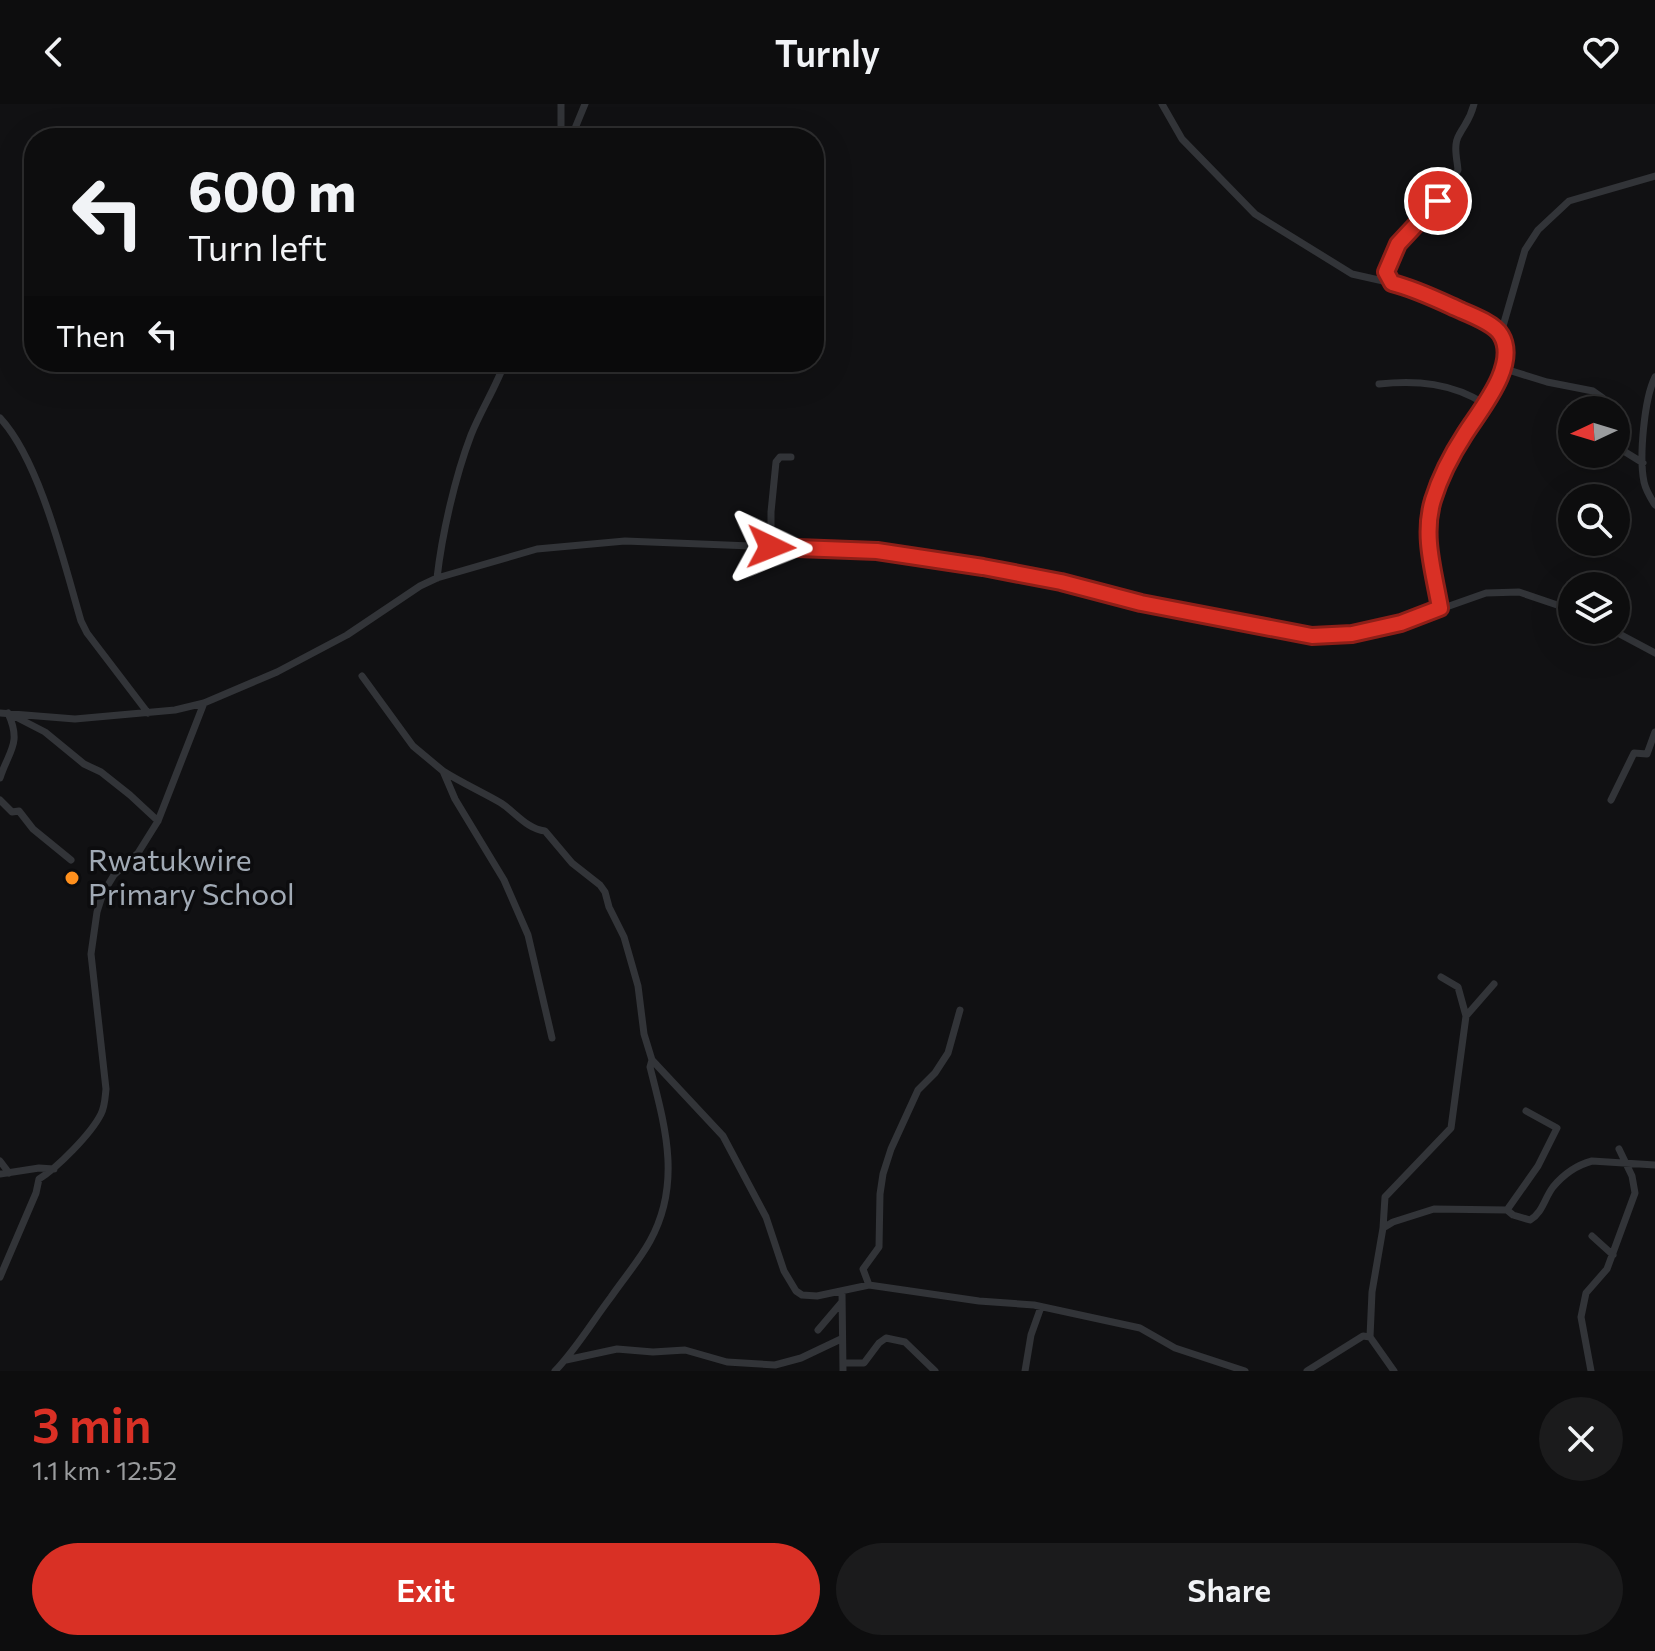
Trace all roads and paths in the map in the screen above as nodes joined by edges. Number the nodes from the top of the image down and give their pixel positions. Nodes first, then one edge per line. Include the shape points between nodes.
1 (561, 104) edge
2 (585, 104) edge
3 (1162, 104) edge
4 (1474, 104) edge
5 (561, 128) edge
6 (575, 128) edge
7 (1655, 176) edge
8 (1392, 283) junction
9 (1501, 333) junction
10 (1502, 368) junction
11 (500, 372) edge
12 (1655, 377) edge
13 (1379, 384) dead end
14 (1600, 396) edge
15 (1485, 404) junction
16 (0, 418) edge
17 (1630, 455) edge
18 (791, 457) dead end
19 (1643, 463) junction
20 (1655, 505) edge
21 (771, 547) junction
22 (437, 578) junction
23 (1558, 605) edge
24 (1440, 608) junction
25 (1630, 640) edge
26 (1655, 653) edge
27 (362, 676) dead end
28 (204, 703) junction
29 (4, 713) edge
30 (148, 713) junction
31 (1655, 732) edge
32 (443, 771) junction
33 (0, 778) edge
34 (0, 800) edge
35 (1611, 800) dead end
36 (158, 821) junction
37 (71, 860) dead end
38 (1441, 977) dead end
39 (1494, 984) dead end
40 (960, 1010) dead end
41 (1466, 1016) junction
42 (552, 1038) dead end
43 (652, 1060) junction
44 (1526, 1111) dead end
45 (1619, 1149) dead end
46 (0, 1161) edge
47 (1627, 1163) junction
48 (1655, 1165) edge
49 (57, 1169) junction
50 (9, 1173) junction
51 (0, 1174) edge
52 (1507, 1210) junction
53 (1383, 1228) junction
54 (1592, 1236) dead end
55 (1613, 1255) junction
56 (0, 1277) edge
57 (869, 1285) junction
58 (842, 1292) junction
59 (841, 1303) junction
60 (1041, 1307) junction
61 (818, 1330) dead end
62 (1370, 1337) junction
63 (841, 1339) junction
64 (566, 1360) junction
65 (793, 1360) junction
66 (843, 1367) edge
67 (555, 1371) edge
68 (791, 1371) edge
69 (935, 1371) edge
70 (1025, 1371) edge
71 (1245, 1371) edge
72 (1307, 1371) edge
73 (1394, 1371) edge
74 (1591, 1371) edge

1 - 5 street
2 - 6 street
3 - 8 street via 1182,139 1255,214 1352,274
4 - 8 street via 1470,122 1458,136 1458,170 1426,217 1398,244 1386,269
7 - 9 street via 1569,201 1552,215 1525,250
8 - 9 street
9 - 10 street via 1506,347
10 - 14 street
10 - 15 street
11 - 22 street via 470,437 441,542
12 - 19 street via 1647,397
13 - 15 street via 1431,384
15 - 24 street via 1450,460 1433,500 1428,539
16 - 30 street via 38,483 87,633
17 - 19 street
18 - 21 street via 776,462
19 - 20 street via 1644,485
21 - 22 street via 625,541 537,549
21 - 24 street via 877,551 983,567 1312,636 1352,634
22 - 28 street via 347,635
23 - 24 street via 1507,591
25 - 26 street
27 - 32 street via 413,746
28 - 30 street
28 - 36 street
29 - 30 street via 75,719
29 - 33 street via 15,729 15,740
29 - 36 street via 45,732
31 - 35 street via 1647,754 1634,753
32 - 42 street via 504,880 528,935
32 - 43 street via 545,831 600,885 624,937
34 - 37 street
36 - 49 street via 138,853 114,875 97,912 91,954 104,1104 94,1125
38 - 41 street via 1458,987
39 - 41 street
40 - 57 street via 948,1053 918,1090 887,1161 879,1247 863,1269
41 - 53 street via 1455,1118 1385,1197
43 - 58 street via 723,1136 766,1217 796,1291 810,1297
43 - 64 street via 667,1144 665,1205 650,1241
44 - 52 street via 1557,1128
45 - 47 street
46 - 50 street
47 - 48 street
47 - 52 street via 1592,1161 1572,1170 1553,1187 1540,1215 1530,1220
47 - 55 street via 1635,1193
49 - 50 street
49 - 56 street via 39,1179
50 - 51 street
52 - 53 street via 1434,1209
53 - 62 street
54 - 55 street
55 - 74 street via 1586,1293 1581,1317
57 - 58 street
57 - 60 street
58 - 59 street
59 - 61 street
59 - 63 street
60 - 70 street
60 - 71 street via 1140,1328 1175,1348
62 - 72 street via 1360,1337
62 - 73 street
63 - 65 street
63 - 66 street
64 - 65 street via 617,1349 685,1350 745,1365
64 - 67 street
65 - 68 street
66 - 69 street via 864,1363 886,1338 905,1342

